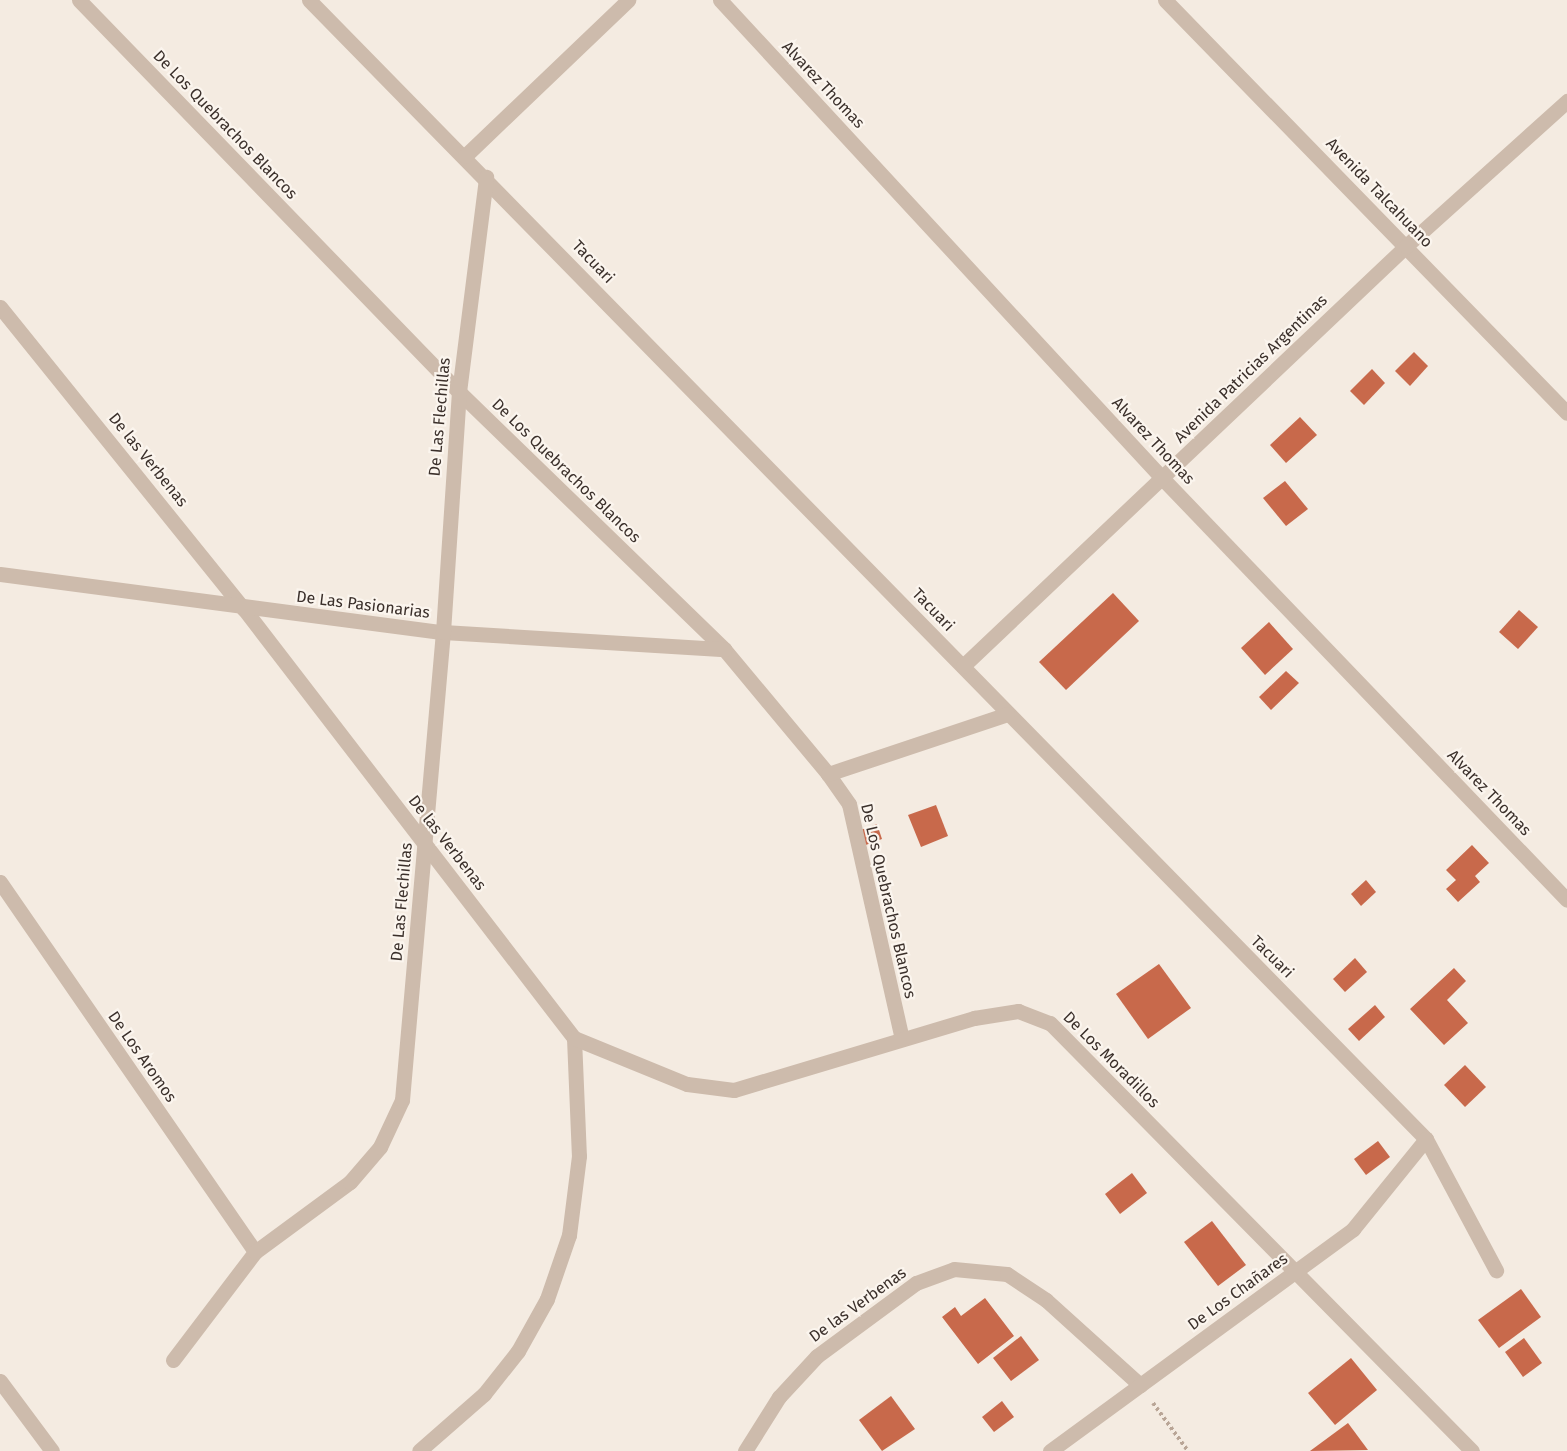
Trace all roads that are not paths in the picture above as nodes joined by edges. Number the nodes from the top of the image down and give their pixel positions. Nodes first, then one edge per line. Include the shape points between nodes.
1 (78, 0) edge
2 (309, 0) edge
3 (628, 0) edge
4 (720, 0) edge
5 (1165, 0) edge
6 (1567, 101) edge
7 (465, 156) junction
8 (486, 177) junction
9 (1406, 246) junction
10 (0, 307) edge
11 (459, 392) junction
12 (1567, 413) edge
13 (1163, 479) junction
14 (0, 574) edge
15 (244, 609) junction
16 (443, 632) junction
17 (724, 649) junction
18 (963, 666) junction
19 (1007, 714) junction
20 (828, 774) junction
21 (425, 843) junction
22 (0, 882) edge
23 (1567, 900) edge
24 (574, 1038) junction
25 (902, 1039) junction
26 (1426, 1139) junction
27 (255, 1252) junction
28 (1496, 1270) dead end
29 (1296, 1272) junction
30 (173, 1360) dead end
31 (0, 1381) edge
32 (1140, 1384) junction
33 (52, 1451) edge
34 (419, 1451) edge
35 (745, 1451) edge
36 (1050, 1451) edge
37 (1472, 1451) edge

1 - 11 street, De Los Quebrachos Blancos
2 - 7 street, Tacuari
3 - 7 street
4 - 13 street, Alvarez Thomas
5 - 9 street, Avenida Talcahuano
6 - 9 street, Avenida Patricias Argentinas
7 - 8 street, Tacuari
8 - 11 street, De Las Flechillas
8 - 18 street, Tacuari
9 - 12 street, Avenida Talcahuano
9 - 13 street, Avenida Patricias Argentinas
10 - 15 street, De las Verbenas
11 - 16 street, De Las Flechillas
11 - 17 street, De Los Quebrachos Blancos
13 - 18 street, Avenida Patricias Argentinas
13 - 23 street, Alvarez Thomas
14 - 15 street, De Las Pasionarias
15 - 16 street, De Las Pasionarias
15 - 21 street, De las Verbenas
16 - 17 street, De Las Pasionarias
16 - 21 street, De Las Flechillas
17 - 20 street, De Los Quebrachos Blancos
18 - 19 street, Tacuari
19 - 20 street
19 - 26 street, Tacuari
20 - 25 street, De Los Quebrachos Blancos via 849,804
21 - 24 street, De las Verbenas
21 - 27 street, De Las Flechillas via 402,1100 380,1147 350,1182
22 - 27 street, De Los Aromos
24 - 25 street, De Los Moradillos via 687,1084 734,1090
24 - 34 street via 579,1156 569,1234 548,1299 518,1351 484,1394
25 - 29 street, De Los Moradillos via 974,1018 1018,1011 1050,1023
26 - 28 street, Tacuari
26 - 29 street, De Los Chañares via 1353,1229
27 - 30 street, De Las Flechillas
29 - 32 street, De Los Chañares
29 - 37 street, De Los Moradillos
31 - 33 street
32 - 35 street, De las Verbenas via 1046,1300 1007,1274 954,1269 916,1283 817,1356 779,1397
32 - 36 street, De Los Chañares

